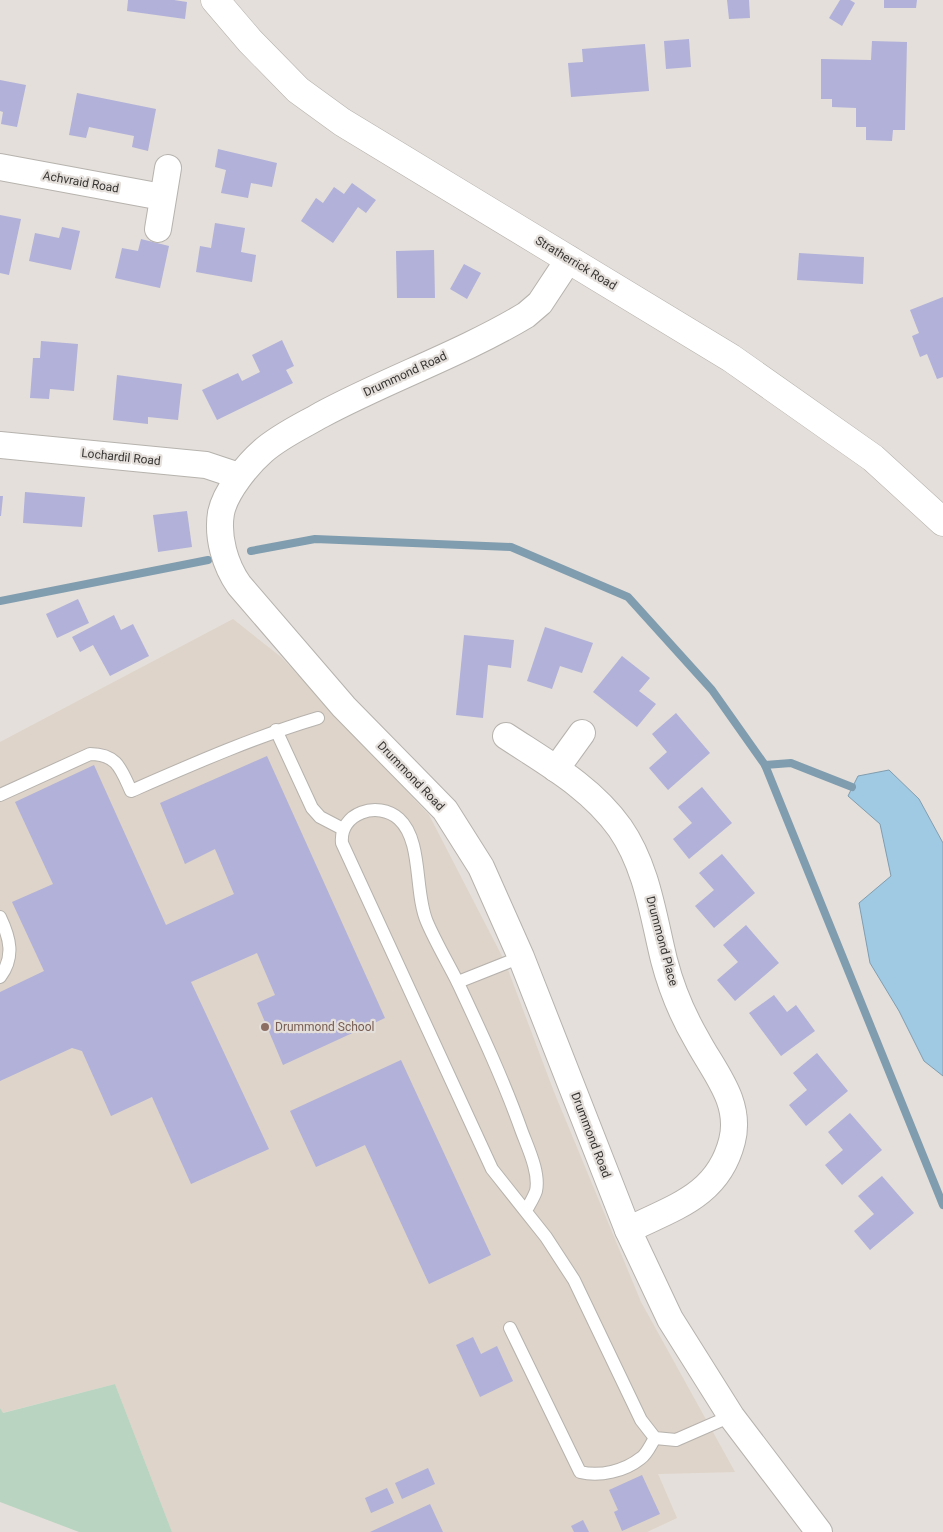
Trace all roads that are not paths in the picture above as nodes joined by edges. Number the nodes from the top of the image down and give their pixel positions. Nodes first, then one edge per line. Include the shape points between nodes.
1 (215, 0) edge
2 (0, 167) edge
3 (168, 168) dead end
4 (162, 196) junction
5 (158, 229) dead end
6 (569, 259) junction
7 (0, 445) edge
8 (239, 476) junction
9 (943, 522) edge
10 (318, 718) dead end
11 (276, 730) junction
12 (582, 733) dead end
13 (506, 736) dead end
14 (556, 769) junction
15 (0, 795) edge
16 (343, 829) junction
17 (0, 917) edge
18 (521, 957) junction
19 (0, 977) edge
20 (458, 982) junction
21 (526, 1211) junction
22 (628, 1230) junction
23 (510, 1328) dead end
24 (731, 1416) junction
25 (655, 1438) junction
26 (819, 1532) edge

1 - 6 street, Stratherrick Road via 298,90 342,122
2 - 4 street, Achvraid Road
3 - 4 street
4 - 5 street
6 - 8 street, Drummond Road via 540,303 526,315 289,433 263,450
6 - 9 street, Stratherrick Road via 739,363 873,458
7 - 8 street, Lochardil Road via 206,465
8 - 18 street, Drummond Road via 221,512 224,552 230,572 344,707 445,810 481,867
10 - 11 lane
11 - 15 lane via 131,791 119,765 110,757 90,754
11 - 16 lane via 312,808 320,817
12 - 14 street
13 - 14 street, Drummond Place
14 - 22 street, Drummond Place via 586,789 620,829 644,878 664,960 676,994 696,1040 724,1086 734,1114 732,1140 721,1170 701,1194
16 - 20 lane via 355,815 373,810 388,812 400,819 414,844 418,896 426,922
16 - 21 lane via 342,843 356,877 492,1169
17 - 19 lane via 7,932 10,953
18 - 20 lane
18 - 22 street, Drummond Road
20 - 21 lane via 512,1105 532,1162 536,1190
21 - 25 lane via 574,1280 641,1420
22 - 24 street, Drummond Road via 670,1319
23 - 25 lane via 580,1472 593,1475 618,1470 642,1457
24 - 25 lane via 676,1440
24 - 26 street, Drummond Road

